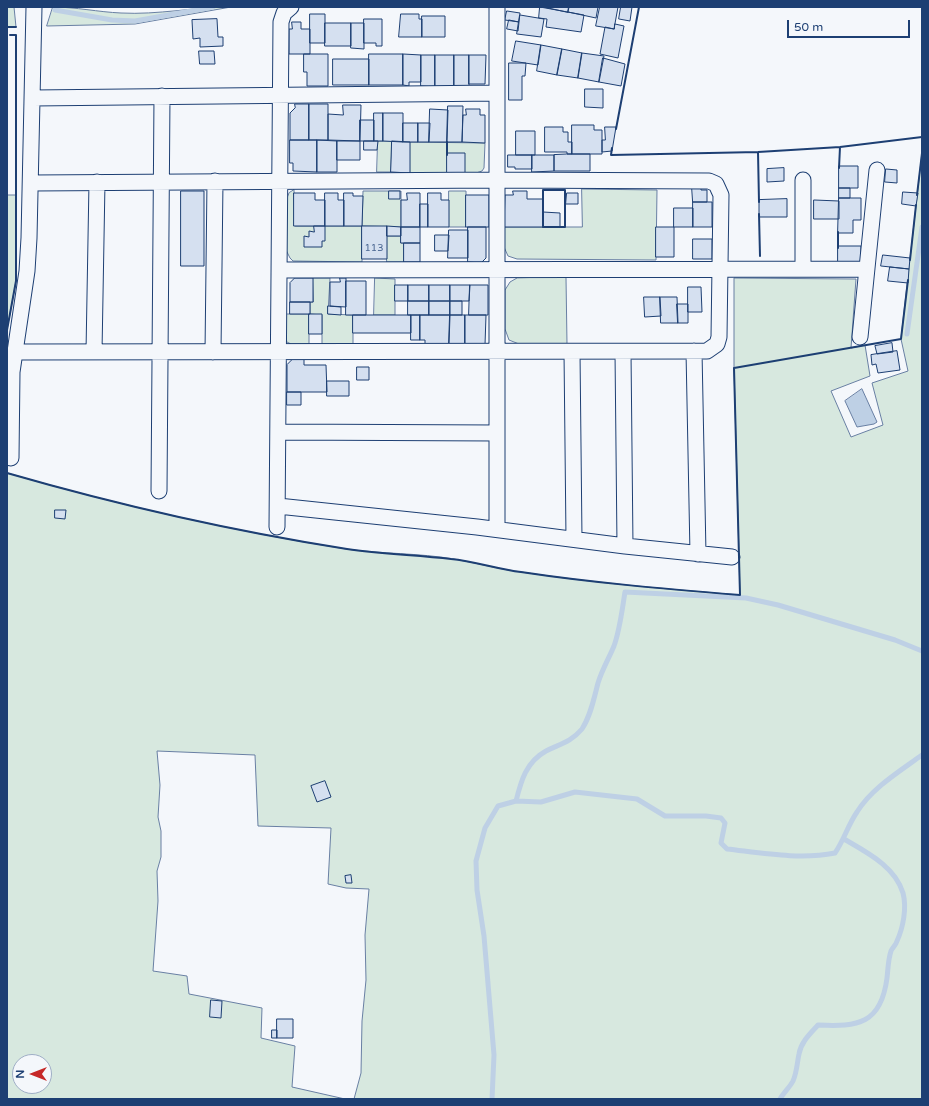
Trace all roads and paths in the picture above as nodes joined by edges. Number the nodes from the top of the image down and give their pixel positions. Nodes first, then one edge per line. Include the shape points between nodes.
1 (34, 7) edge
2 (497, 7) edge
3 (287, 8) edge
4 (497, 93) junction
5 (280, 95) junction
6 (162, 96) junction
7 (33, 98) junction
8 (877, 170) dead end
9 (497, 180) junction
10 (803, 180) dead end
11 (215, 181) junction
12 (280, 181) junction
13 (97, 182) junction
14 (161, 182) junction
15 (32, 183) junction
16 (803, 268) junction
17 (497, 269) junction
18 (720, 269) junction
19 (867, 269) junction
20 (279, 270) junction
21 (860, 336) dead end
22 (694, 351) junction
23 (15, 352) junction
24 (94, 352) junction
25 (160, 352) junction
26 (213, 352) junction
27 (279, 352) junction
28 (497, 352) junction
29 (572, 352) junction
30 (623, 352) junction
31 (278, 432) junction
32 (497, 433) junction
33 (11, 458) dead end
34 (159, 491) dead end
35 (278, 506) junction
36 (277, 527) dead end
37 (497, 529) junction
38 (574, 540) junction
39 (625, 546) junction
40 (698, 554) junction
41 (732, 557) dead end

1 - 7 street
2 - 4 street
3 - 5 street via 281,22
4 - 5 street
4 - 9 street
5 - 6 street
5 - 12 street
6 - 7 street
6 - 14 street
7 - 15 street
8 - 19 street
9 - 12 street
9 - 17 street
9 - 18 street via 713,182 721,195
10 - 16 street
11 - 12 street
11 - 14 street
11 - 26 street
12 - 20 street
13 - 14 street
13 - 15 street
13 - 24 street
14 - 25 street
15 - 23 street via 27,271
16 - 18 street
16 - 19 street
17 - 18 street
17 - 20 street
17 - 28 street
18 - 22 street via 718,341 711,350
19 - 21 street
20 - 27 street
22 - 30 street
22 - 40 street
23 - 24 street
23 - 33 street via 12,372
24 - 25 street
25 - 26 street
25 - 34 street
26 - 27 street
27 - 28 street
27 - 31 street
28 - 29 street
28 - 32 street
29 - 30 street
29 - 38 street
30 - 39 street
31 - 32 street
31 - 35 street
32 - 37 street
35 - 36 street
35 - 37 street
37 - 38 street
38 - 39 street
39 - 40 street
40 - 41 street

